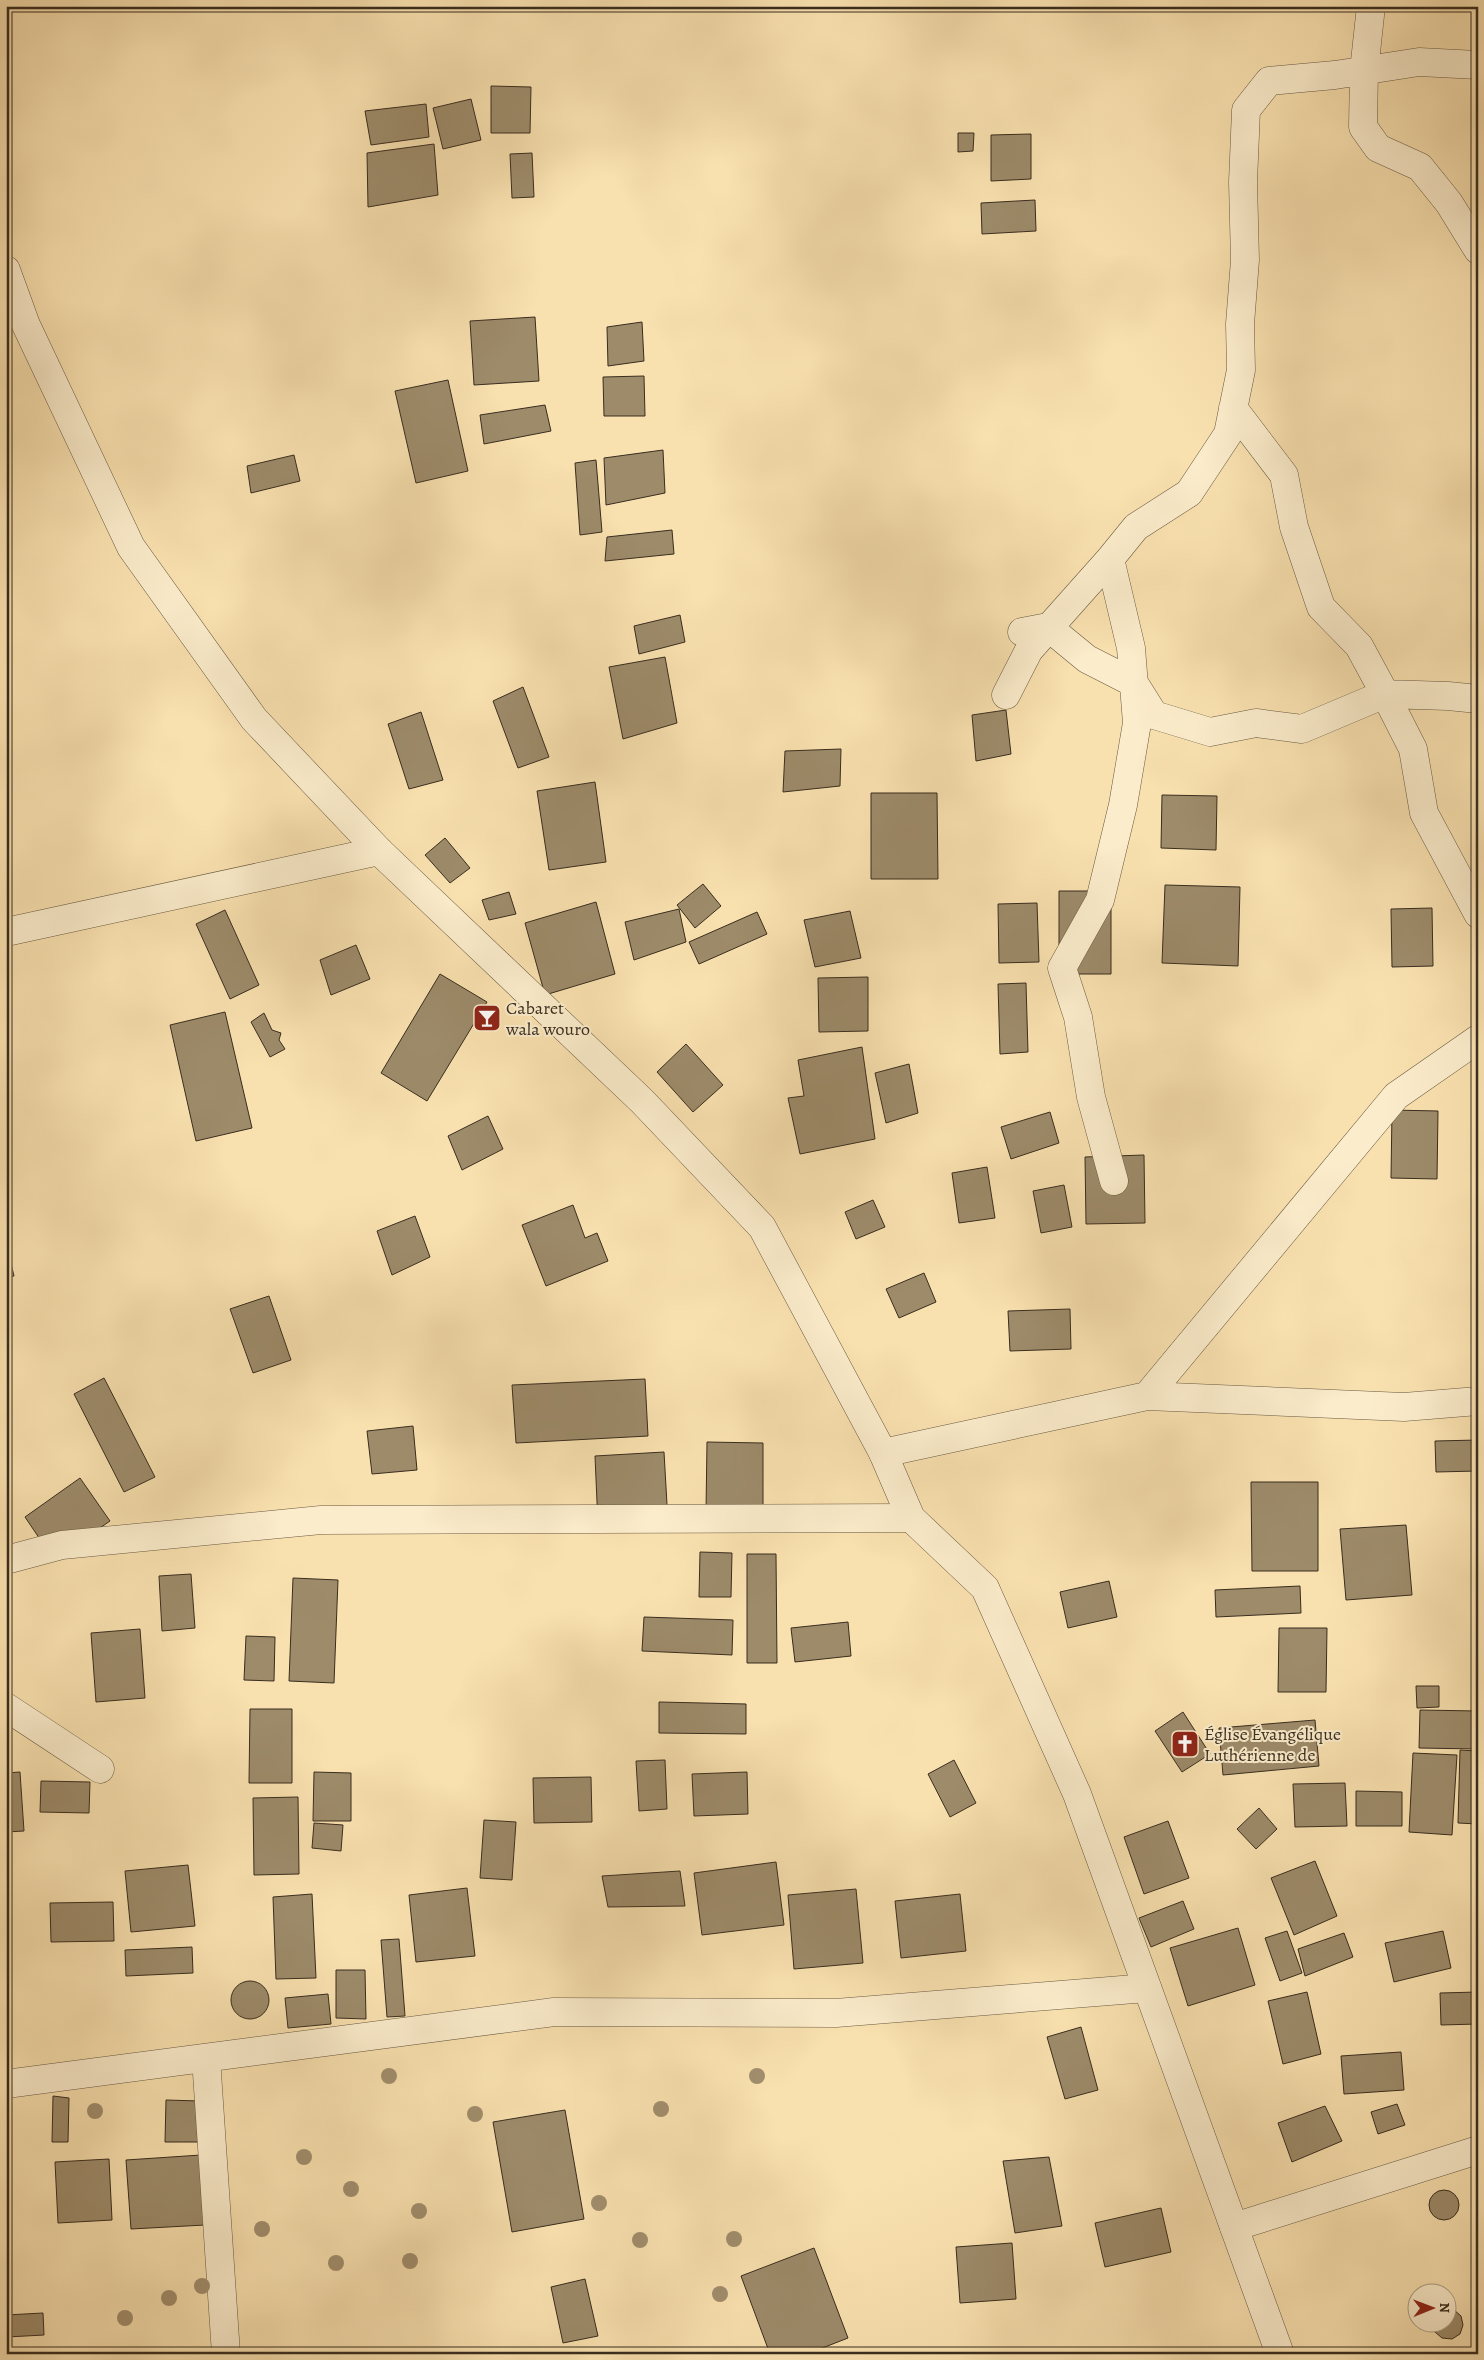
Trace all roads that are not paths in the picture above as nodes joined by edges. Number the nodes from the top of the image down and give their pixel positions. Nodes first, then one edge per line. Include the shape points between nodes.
1 (1371, 6) edge
2 (1478, 65) edge
3 (1364, 71) junction
4 (1478, 250) edge
5 (6, 270) edge
6 (1233, 408) junction
7 (1110, 559) junction
8 (1048, 627) junction
9 (1022, 632) dead end
10 (1134, 683) junction
11 (1385, 694) junction
12 (1006, 695) dead end
13 (1478, 699) edge
14 (379, 851) junction
15 (1478, 914) edge
16 (6, 932) edge
17 (1478, 1040) edge
18 (1114, 1181) dead end
19 (1147, 1396) junction
20 (1478, 1401) edge
21 (883, 1453) junction
22 (911, 1518) junction
23 (6, 1560) edge
24 (6, 1707) edge
25 (100, 1769) dead end
26 (1147, 1988) junction
27 (206, 2058) junction
28 (6, 2084) edge
29 (1478, 2150) edge
30 (1234, 2227) junction
31 (226, 2354) edge
32 (1280, 2354) edge

1 - 3 street
2 - 3 street via 1419,62
3 - 4 street via 1363,127 1378,148 1420,167 1449,203
3 - 6 street via 1269,82 1246,110 1241,370
5 - 14 street via 26,326 131,547 254,719
6 - 7 street via 1228,434 1189,493 1136,527
6 - 11 street via 1284,475 1294,527 1320,607 1359,646
7 - 8 street
7 - 10 street via 1130,648
8 - 9 street
8 - 10 street via 1087,659
8 - 12 street via 1029,650
10 - 11 street via 1154,715 1210,732 1256,723 1302,729
10 - 18 street via 1137,723 1123,805 1100,900 1062,968 1078,1017 1091,1098
11 - 13 street
11 - 15 street via 1413,750 1424,813
14 - 16 street
14 - 21 street via 642,1101 762,1227
17 - 19 street via 1396,1096
19 - 20 street via 1404,1407
19 - 21 street
21 - 22 street
22 - 23 street via 321,1520 62,1545
22 - 26 street via 985,1588 1077,1794
24 - 25 street
26 - 27 street via 836,2013 554,2012
26 - 30 street
27 - 28 street
27 - 31 street
29 - 30 street
30 - 32 street

